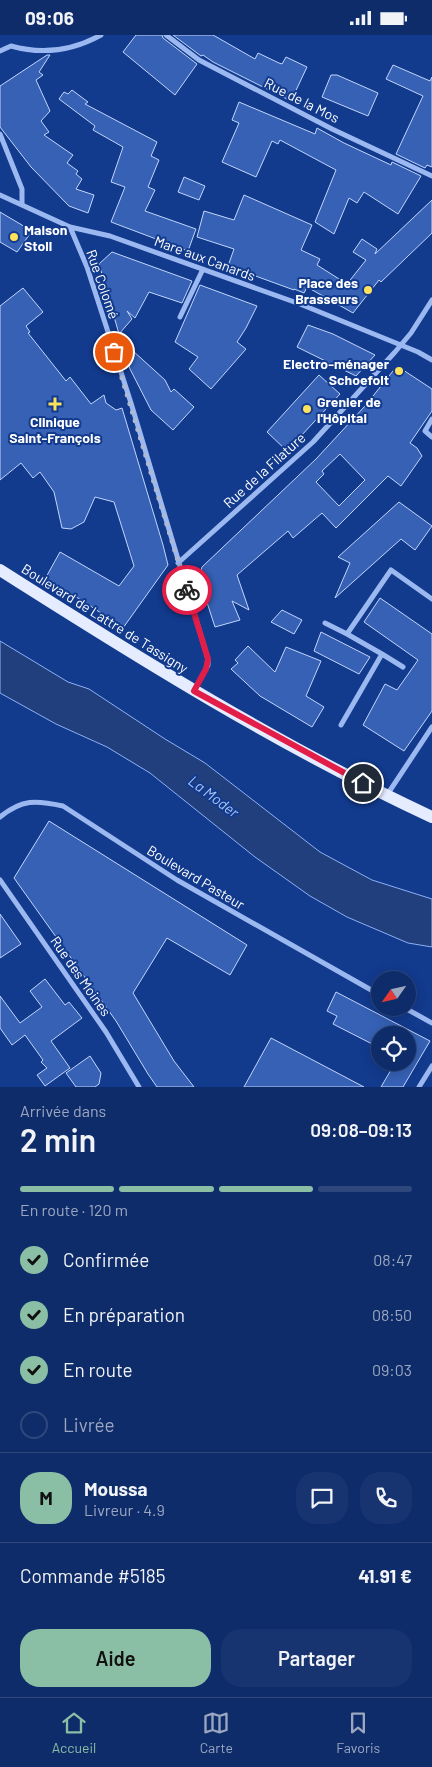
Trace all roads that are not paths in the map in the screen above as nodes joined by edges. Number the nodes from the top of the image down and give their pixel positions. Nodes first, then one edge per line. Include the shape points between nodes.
1 (101, 35) edge
2 (166, 35) edge
3 (0, 51) edge
4 (0, 134) edge
5 (432, 176) edge
6 (0, 195) edge
7 (22, 204) junction
8 (70, 227) junction
9 (203, 269) junction
10 (432, 300) edge
11 (180, 317) dead end
12 (401, 345) junction
13 (432, 360) edge
14 (432, 419) edge
15 (432, 437) edge
16 (178, 563) junction
17 (0, 570) edge
18 (432, 599) edge
19 (325, 623) dead end
20 (347, 634) junction
21 (382, 654) junction
22 (403, 667) dead end
23 (194, 691) junction
24 (341, 725) dead end
25 (432, 727) edge
26 (387, 796) junction
27 (0, 817) edge
28 (432, 817) edge
29 (0, 881) edge
30 (371, 990) edge
31 (416, 1014) edge
32 (432, 1023) edge
33 (432, 1067) edge
34 (139, 1087) edge
35 (419, 1087) edge

1 - 3 street via 57,51 11,46
2 - 5 street, Rue de la Mos via 200,60 332,129
4 - 7 street via 22,189
6 - 7 street, Mare aux Canards
7 - 8 street, Mare aux Canards
8 - 9 street, Mare aux Canards via 110,236
8 - 16 street, Rue Colomé via 87,267 128,394
9 - 11 street
9 - 12 street, Mare aux Canards
10 - 12 street, Rue de la Filature
12 - 13 street, Mare aux Canards
12 - 16 street, Rue de la Filature via 300,455
14 - 15 street via 425,431
16 - 23 street, Rue Colomé via 208,659
17 - 23 main road, Boulevard de Lattre de Tassigny
18 - 20 street via 391,570
19 - 20 street
20 - 21 street
21 - 22 street
21 - 24 street
23 - 26 main road, Boulevard de Lattre de Tassigny
25 - 26 street
26 - 28 main road, Boulevard de Lattre de Tassigny
27 - 30 street, Boulevard Pasteur via 26,802 44,801 63,806 177,880
29 - 34 street, Rue des Moines via 106,1032
31 - 32 street
33 - 35 street

